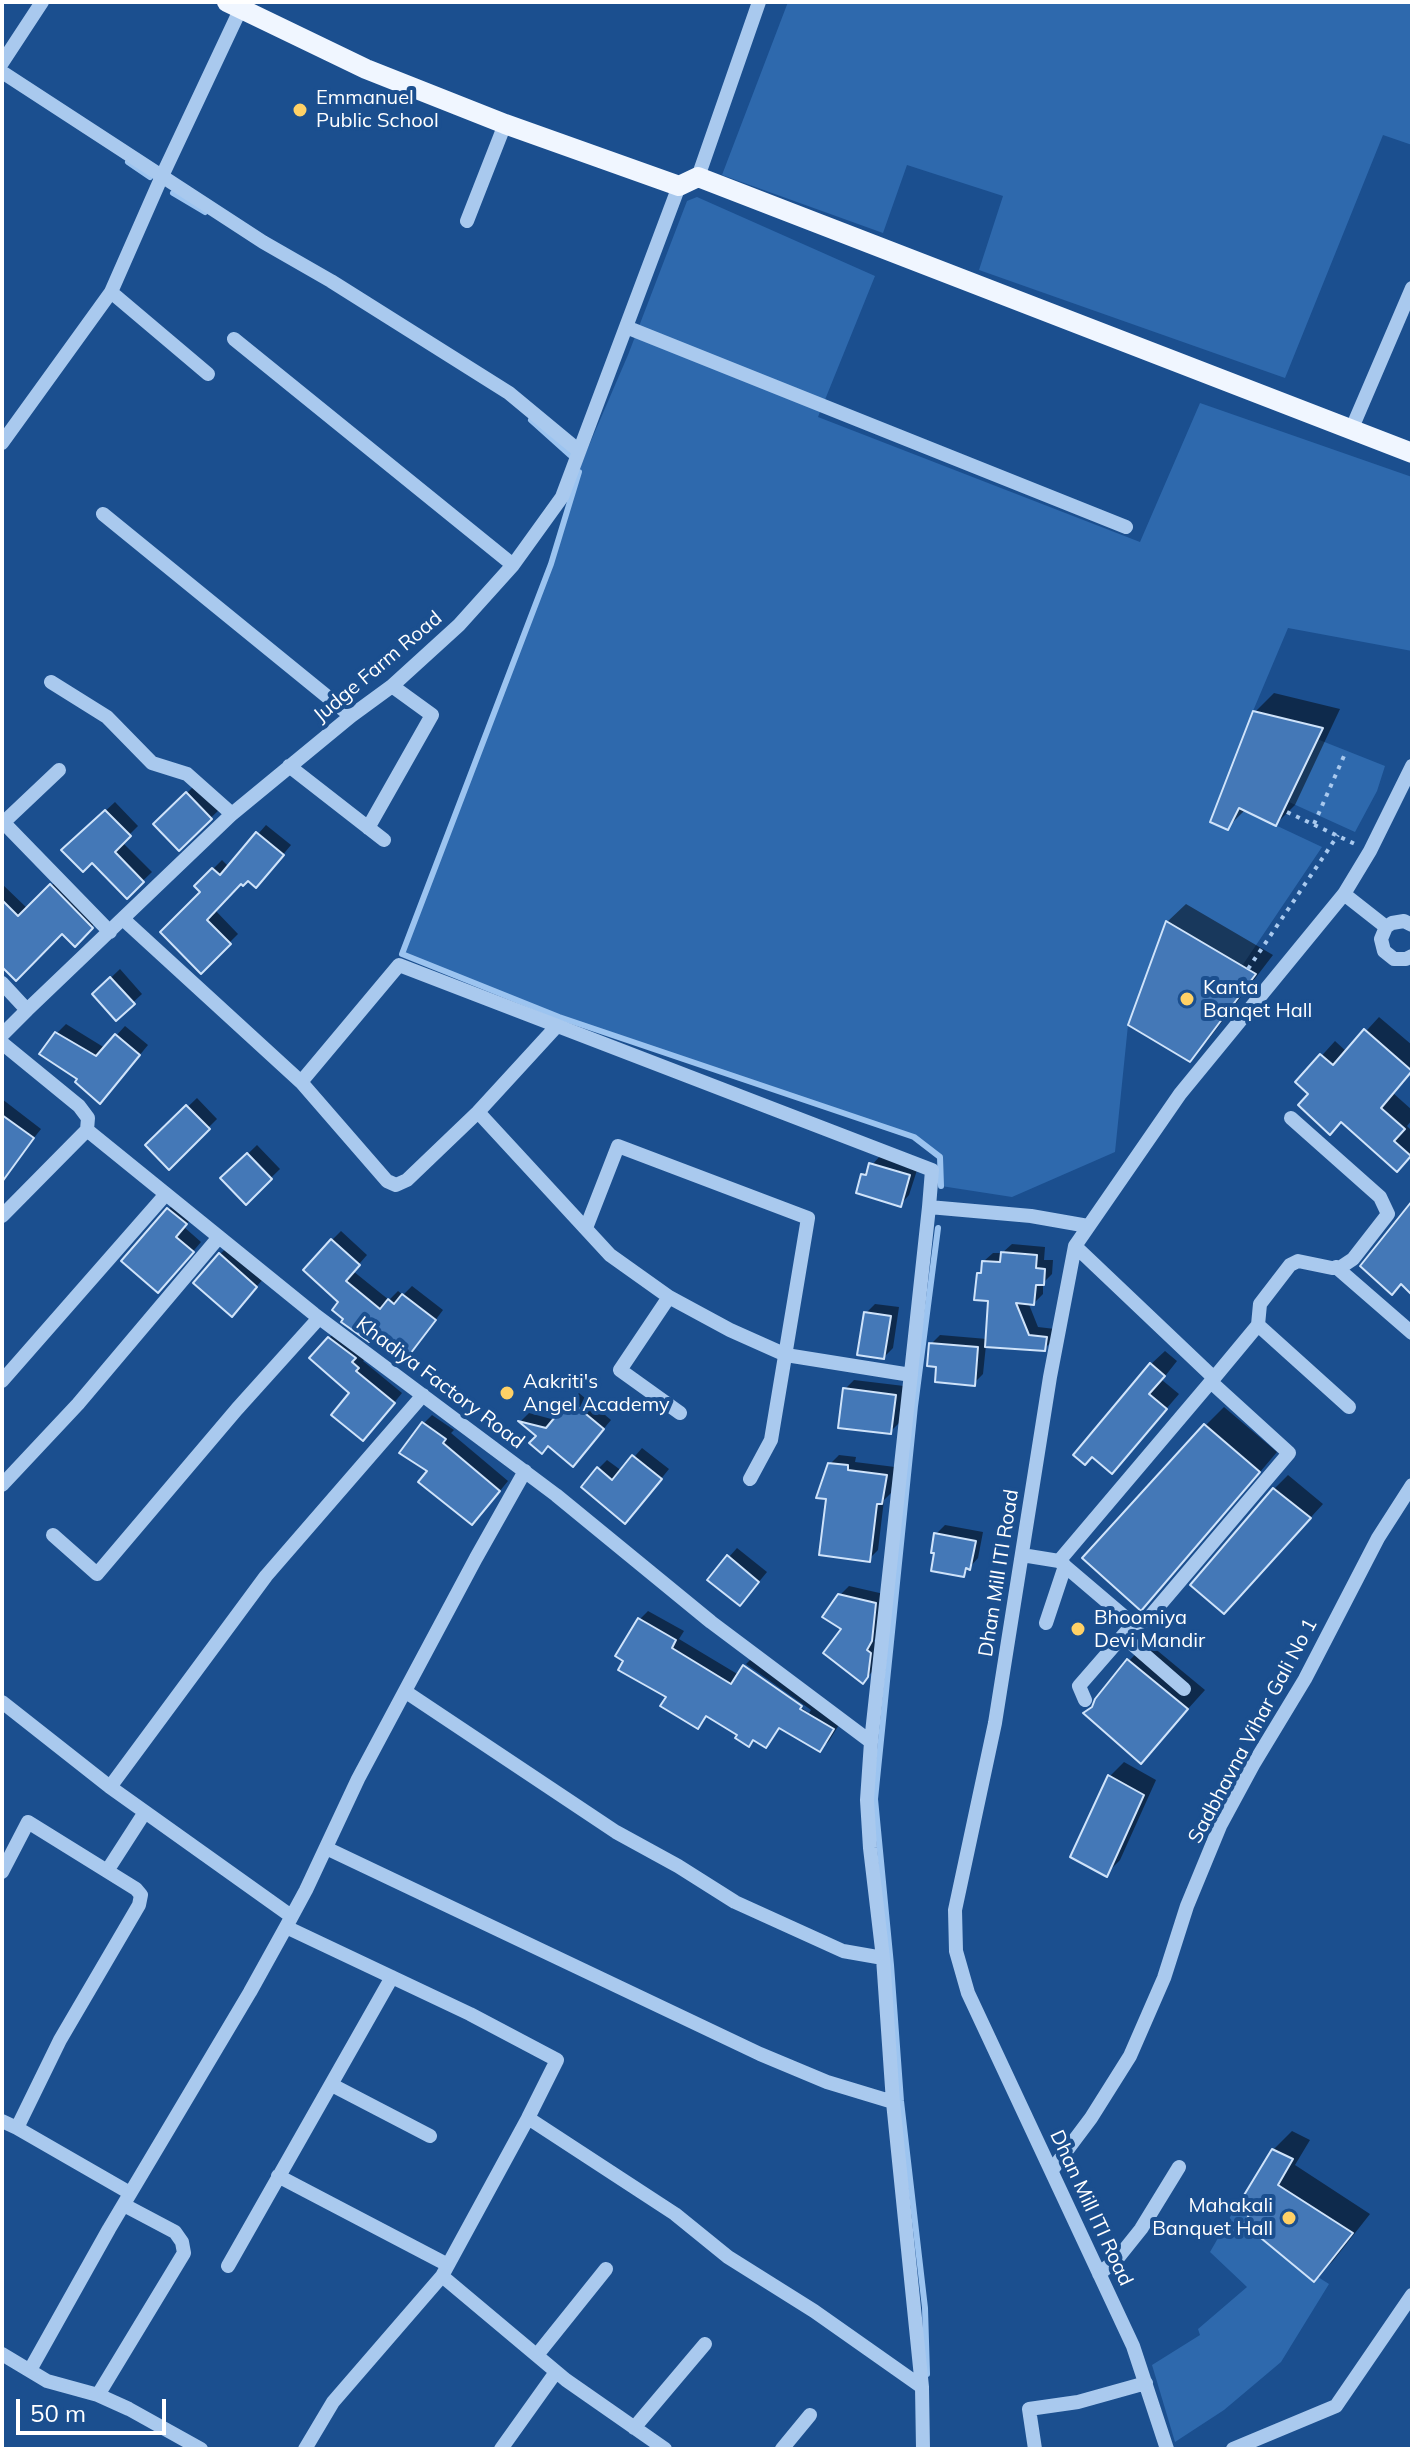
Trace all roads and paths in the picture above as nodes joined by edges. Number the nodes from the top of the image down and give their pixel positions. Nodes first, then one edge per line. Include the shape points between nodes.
1 (42, 2) edge
2 (759, 2) edge
3 (234, 5) edge
4 (2, 63) edge
5 (2, 72) edge
6 (505, 124) junction
7 (162, 176) junction
8 (689, 182) junction
9 (467, 221) dead end
10 (1412, 288) edge
11 (111, 292) junction
12 (626, 327) junction
13 (234, 339) dead end
14 (208, 374) dead end
15 (1352, 428) junction
16 (2, 443) edge
17 (579, 451) junction
18 (1412, 453) edge
19 (103, 514) dead end
20 (1126, 527) dead end
21 (513, 565) junction
22 (51, 682) dead end
23 (392, 686) junction
24 (351, 716) junction
25 (1344, 756) dead end
26 (289, 766) junction
27 (1412, 766) edge
28 (59, 770) dead end
29 (1287, 812) dead end
30 (232, 814) junction
31 (3, 822) edge
32 (1314, 824) junction
33 (368, 828) junction
34 (1338, 835) junction
35 (384, 840) dead end
36 (1370, 851) junction
37 (1344, 894) junction
38 (123, 919) junction
39 (1412, 925) edge
40 (1386, 927) junction
41 (110, 932) junction
42 (1412, 956) edge
43 (1248, 969) dead end
44 (2, 983) edge
45 (27, 1010) junction
46 (556, 1027) junction
47 (2, 1035) edge
48 (2, 1043) edge
49 (301, 1082) junction
50 (478, 1112) junction
51 (1291, 1118) dead end
52 (87, 1130) junction
53 (166, 1194) junction
54 (929, 1207) junction
55 (2, 1216) edge
56 (1088, 1226) junction
57 (586, 1228) junction
58 (219, 1237) junction
59 (1075, 1246) junction
60 (1336, 1267) junction
61 (669, 1297) junction
62 (319, 1318) junction
63 (1258, 1325) junction
64 (1412, 1333) edge
65 (786, 1355) junction
66 (911, 1375) junction
67 (1213, 1380) junction
68 (2, 1381) edge
69 (423, 1395) junction
70 (1349, 1407) dead end
71 (680, 1413) dead end
72 (525, 1471) junction
73 (750, 1479) dead end
74 (2, 1485) edge
75 (1412, 1485) edge
76 (53, 1535) dead end
77 (1022, 1555) junction
78 (1062, 1564) junction
79 (1046, 1623) dead end
80 (1128, 1630) junction
81 (1184, 1689) dead end
82 (406, 1692) junction
83 (1085, 1700) dead end
84 (2, 1702) edge
85 (871, 1742) junction
86 (110, 1787) junction
87 (145, 1812) junction
88 (326, 1848) junction
89 (107, 1871) junction
90 (2, 1872) edge
91 (288, 1922) junction
92 (883, 1958) junction
93 (392, 1977) junction
94 (332, 2085) junction
95 (893, 2102) junction
96 (528, 2118) junction
97 (2, 2121) edge
98 (17, 2128) junction
99 (430, 2136) dead end
100 (1179, 2167) dead end
101 (1052, 2170) junction
102 (278, 2176) junction
103 (127, 2199) junction
104 (228, 2266) dead end
105 (606, 2269) dead end
106 (445, 2270) junction
107 (1099, 2274) junction
108 (1412, 2295) edge
109 (705, 2344) dead end
110 (2, 2354) edge
111 (537, 2355) junction
112 (30, 2370) junction
113 (556, 2372) junction
114 (1146, 2383) junction
115 (922, 2387) junction
116 (98, 2395) junction
117 (810, 2415) dead end
118 (634, 2428) junction
119 (201, 2449) edge
120 (305, 2449) edge
121 (501, 2449) edge
122 (665, 2449) edge
123 (782, 2449) edge
124 (923, 2449) edge
125 (1035, 2449) edge
126 (1167, 2449) edge
127 (1233, 2449) edge

1 - 4 street
2 - 8 street, Judge Farm Road
3 - 6 main road via 366,69
3 - 7 street
5 - 7 street
6 - 8 main road
6 - 9 street
7 - 11 street
7 - 17 street via 509,393
8 - 12 street, Judge Farm Road
8 - 15 main road
10 - 15 street
11 - 14 street
11 - 16 street
12 - 17 street, Judge Farm Road
12 - 20 street
13 - 21 street
15 - 18 main road
17 - 21 street, Judge Farm Road via 562,497
19 - 24 street
21 - 23 street, Judge Farm Road via 459,625
22 - 30 street via 107,717 152,763 187,774
23 - 24 street, Judge Farm Road
23 - 33 street via 432,715
24 - 26 street, Judge Farm Road
25 - 32 path
26 - 30 street, Judge Farm Road
26 - 33 street
27 - 36 street, Dhan Mill ITI Road
28 - 31 street
29 - 32 path
30 - 38 street, Judge Farm Road
31 - 41 street
32 - 34 path
33 - 35 street
34 - 36 path
34 - 43 path
36 - 37 street, Dhan Mill ITI Road
37 - 40 street
37 - 56 street, Dhan Mill ITI Road via 1180,1094
38 - 41 street, Judge Farm Road
38 - 49 street
39 - 40 street via 1398,921
40 - 42 street via 1384,951 1394,959
41 - 45 street, Judge Farm Road
44 - 45 street
45 - 47 street
46 - 49 street via 399,965
46 - 50 street
46 - 54 street via 932,1170
48 - 52 street, Khadiya Factory Road via 79,1106 88,1118
49 - 50 street via 396,1185
50 - 57 street
51 - 60 street via 1380,1197 1388,1214 1353,1259
52 - 53 street, Khadiya Factory Road
52 - 55 street
53 - 58 street, Khadiya Factory Road
53 - 68 street
54 - 56 street
54 - 66 street
56 - 59 street, Dhan Mill ITI Road
57 - 61 street via 610,1255
57 - 65 street via 618,1146 808,1218
58 - 62 street, Khadiya Factory Road
58 - 74 street
59 - 67 street
59 - 77 street, Dhan Mill ITI Road
60 - 63 street via 1298,1261 1290,1265 1260,1304
60 - 64 street
61 - 65 street
61 - 71 street via 620,1370
62 - 69 street, Khadiya Factory Road
62 - 76 street via 97,1574
63 - 67 street
63 - 70 street
65 - 66 street
65 - 73 street via 771,1440
66 - 85 street
67 - 78 street
67 - 80 street via 1289,1453 1147,1620
69 - 72 street, Khadiya Factory Road
69 - 86 street via 266,1576
72 - 82 street
72 - 85 street, Khadiya Factory Road via 711,1622
75 - 101 street, Sadbhavna Vihar Gali No 1 via 1220,1826 1130,2056
77 - 78 street
77 - 101 street, Dhan Mill ITI Road via 995,1723 955,1910 956,1951 968,1993
78 - 79 street
78 - 80 street
80 - 81 street
80 - 83 street via 1079,1686
82 - 88 street
82 - 92 street via 616,1832 735,1902 843,1951
84 - 86 street
85 - 92 street via 868,1812
86 - 87 street
87 - 89 street
87 - 91 street
88 - 91 street
88 - 95 street via 760,2054
89 - 90 street via 28,1822
89 - 98 street via 136,1889 139,1905 60,2040
91 - 93 street
91 - 103 street
92 - 95 street
93 - 94 street
93 - 96 street via 557,2060
94 - 99 street
94 - 102 street
95 - 115 street
96 - 106 street
96 - 115 street
97 - 98 street
98 - 103 street
100 - 107 street via 1141,2229
101 - 107 street, Dhan Mill ITI Road
102 - 104 street
102 - 106 street
103 - 112 street
103 - 116 street via 175,2232 184,2253
105 - 111 street
106 - 111 street
106 - 120 street via 333,2402
107 - 114 street, Dhan Mill ITI Road
108 - 127 street via 1336,2406
109 - 118 street
110 - 112 street
111 - 113 street
112 - 116 street via 47,2381
113 - 118 street
113 - 121 street
114 - 125 street via 1029,2409
114 - 126 street, Dhan Mill ITI Road
115 - 124 street
116 - 119 street
117 - 123 street
118 - 122 street

